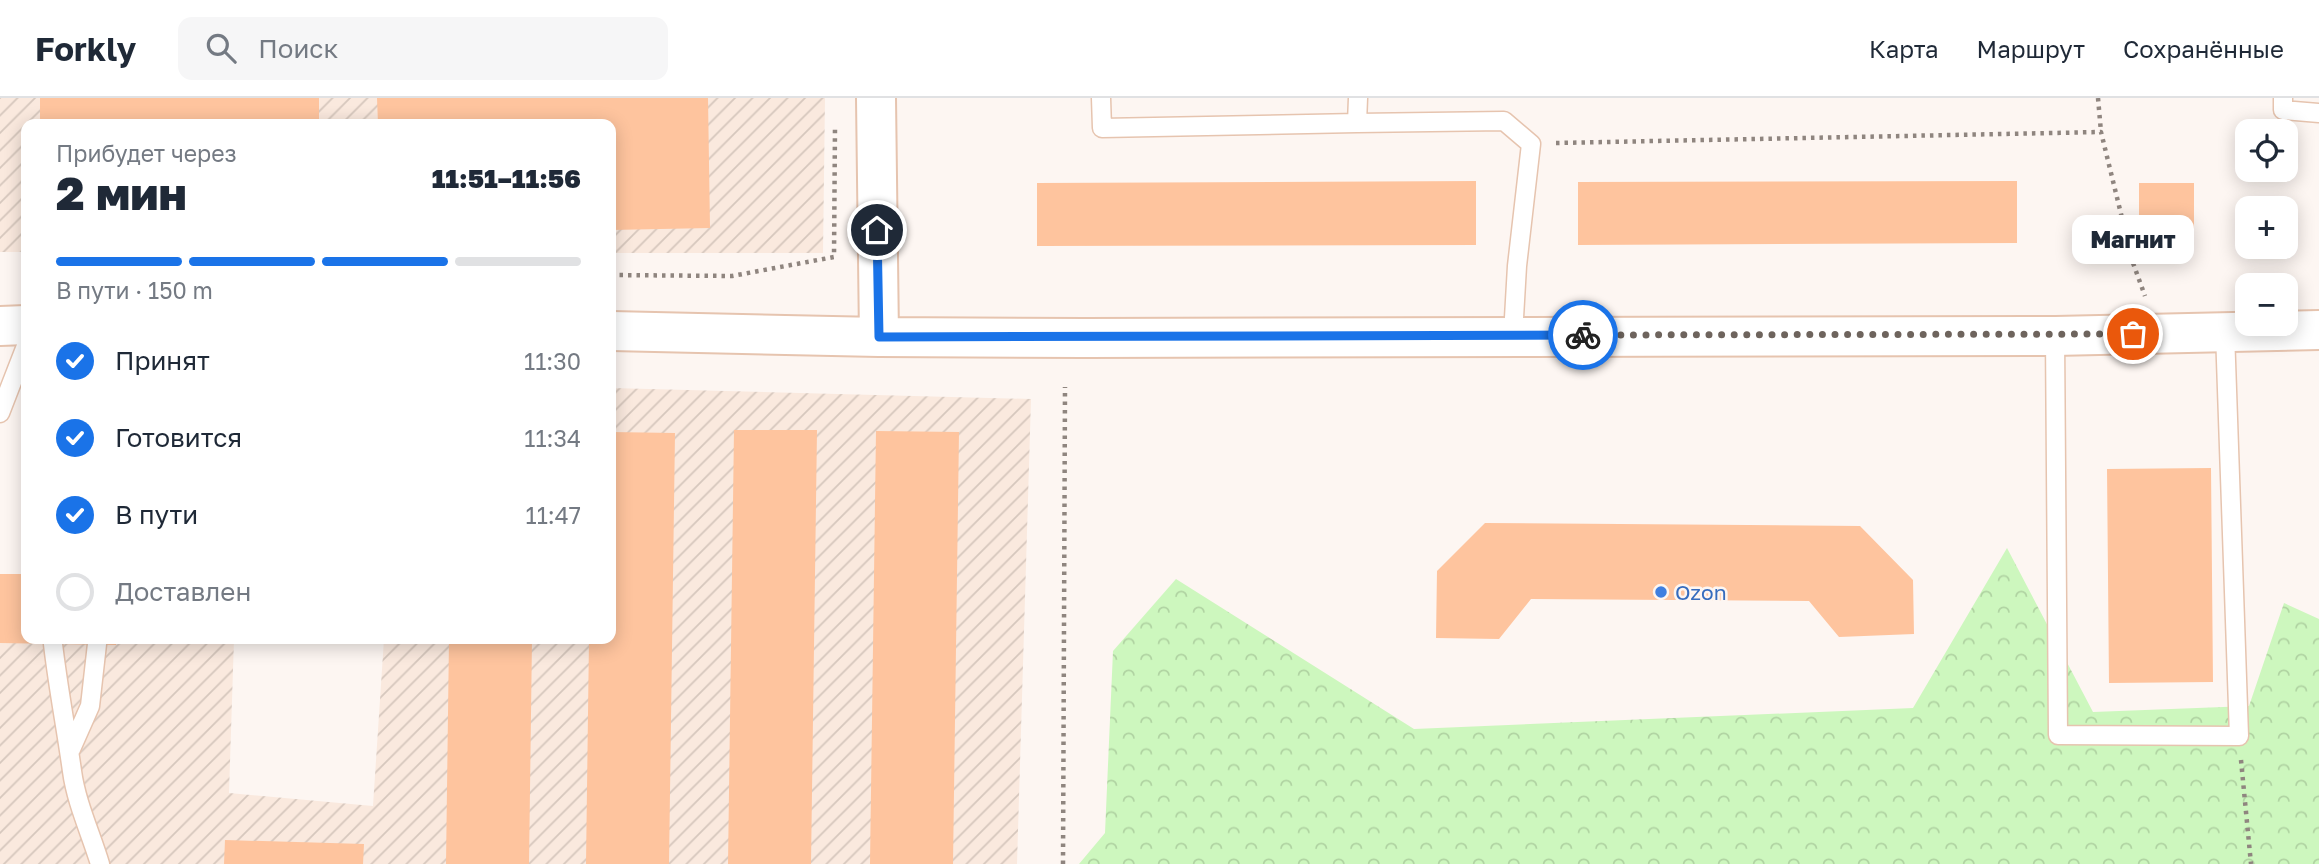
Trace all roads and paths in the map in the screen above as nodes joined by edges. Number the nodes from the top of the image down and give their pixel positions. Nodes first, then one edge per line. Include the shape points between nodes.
1 (876, 98) edge
2 (1101, 98) edge
3 (1357, 98) edge
4 (2098, 98) edge
5 (2283, 98) edge
6 (2319, 113) edge
7 (1357, 122) junction
8 (835, 124) dead end
9 (2101, 132) junction
10 (1531, 144) junction
11 (616, 275) edge
12 (0, 326) edge
13 (21, 326) edge
14 (616, 331) edge
15 (2319, 331) edge
16 (2225, 332) junction
17 (2159, 333) junction
18 (1513, 335) junction
19 (2056, 336) junction
20 (879, 337) junction
21 (21, 359) edge
22 (1065, 387) dead end
23 (0, 413) edge
24 (53, 644) edge
25 (97, 644) dead end
26 (2239, 736) junction
27 (71, 749) junction
28 (100, 864) edge
29 (1063, 864) edge
30 (2250, 864) edge

1 - 20 main road
2 - 7 lane via 1102,128
3 - 7 lane
4 - 9 path
5 - 6 lane via 2283,110
7 - 10 lane via 1504,121
8 - 11 path via 834,257 732,276
9 - 10 path
9 - 17 path via 2133,263
10 - 18 lane
12 - 13 main road
14 - 20 main road
15 - 16 main road
16 - 17 main road
16 - 26 lane
17 - 19 main road
18 - 19 main road
18 - 20 main road
19 - 26 lane via 2058,735
21 - 23 lane
22 - 29 path
24 - 27 lane via 60,708
25 - 27 lane via 90,706
26 - 30 path
27 - 28 lane via 72,772

